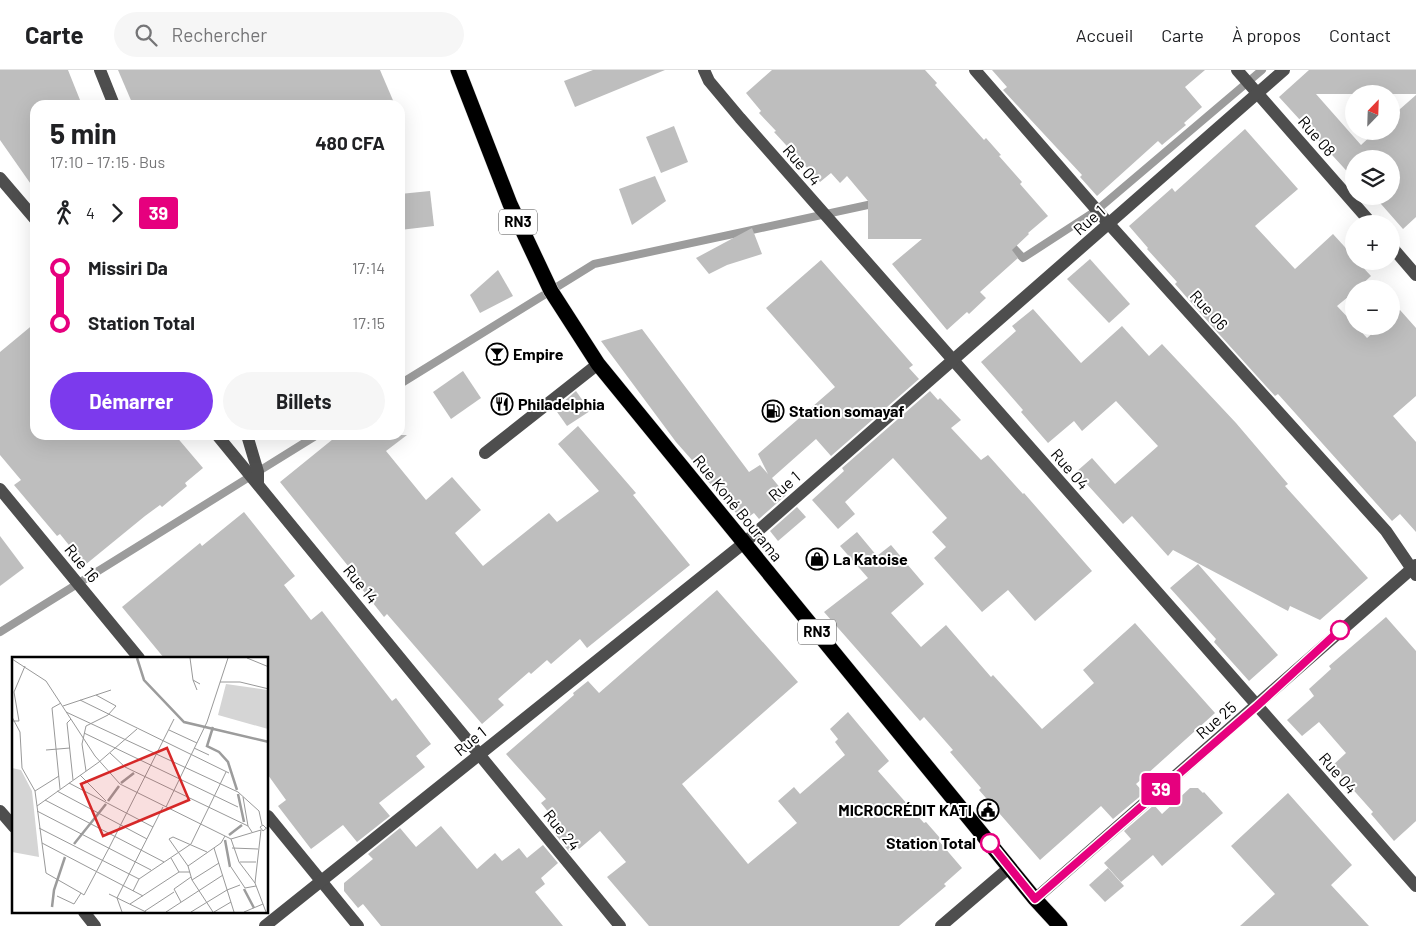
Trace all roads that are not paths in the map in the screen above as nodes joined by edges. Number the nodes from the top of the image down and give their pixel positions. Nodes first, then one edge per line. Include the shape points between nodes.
1 (100, 70) edge
2 (458, 70) edge
3 (704, 70) edge
4 (975, 70) edge
5 (1237, 70) edge
6 (1284, 70) edge
7 (1257, 93) junction
8 (112, 100) edge
9 (0, 178) edge
10 (30, 214) edge
11 (1364, 215) edge
12 (1109, 224) junction
13 (1400, 256) edge
14 (1416, 275) edge
15 (952, 359) junction
16 (598, 364) junction
17 (221, 440) edge
18 (248, 440) edge
19 (485, 453) dead end
20 (258, 484) junction
21 (0, 489) edge
22 (744, 543) junction
23 (1414, 569) edge
24 (138, 657) edge
25 (1257, 706) junction
26 (479, 754) junction
27 (0, 811) edge
28 (269, 817) edge
29 (12, 826) edge
30 (1010, 867) junction
31 (321, 880) junction
32 (1416, 886) edge
33 (1035, 899) junction
34 (86, 914) edge
35 (95, 926) edge
36 (265, 926) edge
37 (358, 926) edge
38 (620, 926) edge
39 (941, 926) edge
40 (1060, 926) edge

1 - 8 street
2 - 16 highway, Rue Koné Bourama / RN3 via 510,204 547,282
3 - 15 street, Rue 04 via 709,81 740,118
4 - 12 street, Rue 06
5 - 7 street, Rue 08
6 - 7 street, Rue 1
7 - 11 street, Rue 08
7 - 12 street, Rue 1
9 - 10 street
12 - 15 street, Rue 1
12 - 23 street, Rue 06 via 1386,531
13 - 14 street
15 - 22 street, Rue 1
15 - 25 street, Rue 04
16 - 19 street
16 - 22 highway, Rue Koné Bourama / RN3
17 - 20 street, Rue 14
18 - 20 street via 258,472
20 - 26 street, Rue 14
21 - 24 street, Rue 16
22 - 26 street, Rue 1
22 - 30 highway, Rue Koné Bourama / RN3
23 - 25 street, Rue 25 via 1346,625
25 - 32 street, Rue 04
25 - 33 street, Rue 25
26 - 31 street, Rue 1
26 - 38 street, Rue 24
27 - 29 street
28 - 31 street
30 - 33 highway, Rue Koné Bourama / RN3
30 - 39 street
31 - 36 street, Rue 1
31 - 37 street
33 - 40 highway, Rue Koné Bourama / RN3
34 - 35 street

